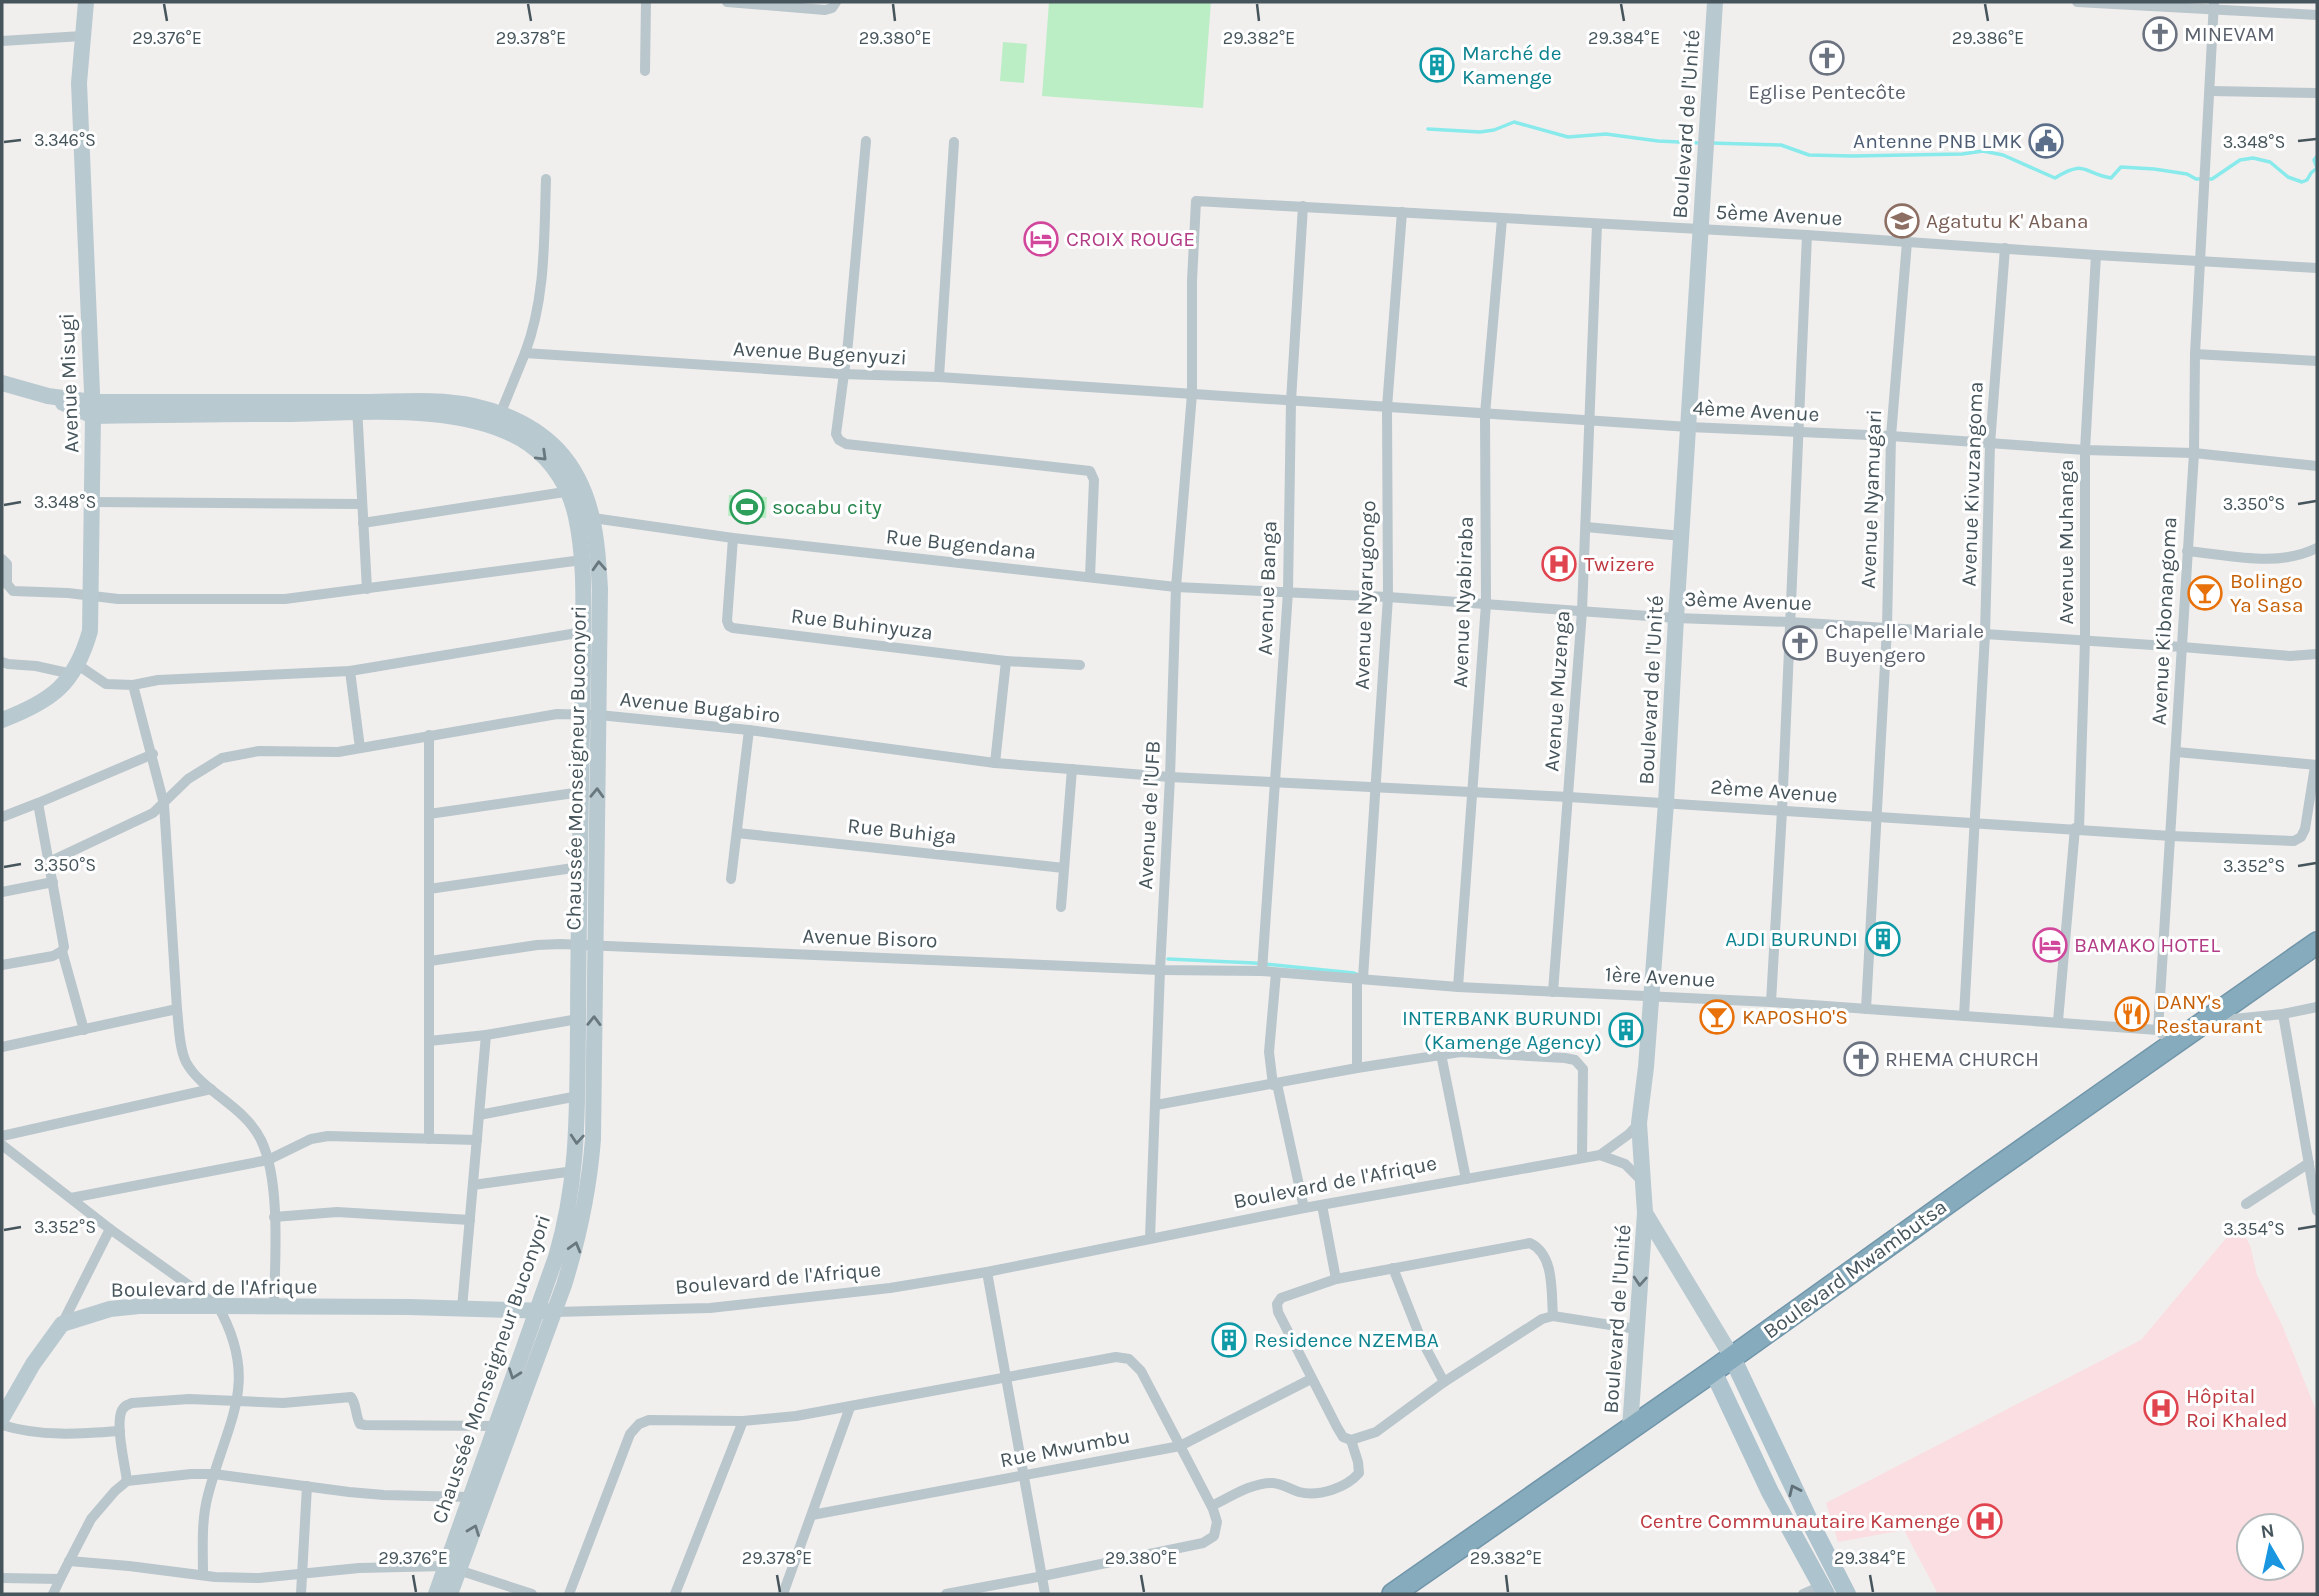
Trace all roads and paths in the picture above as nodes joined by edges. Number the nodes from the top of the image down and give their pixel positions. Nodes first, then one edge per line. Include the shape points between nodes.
1 (86, 2) edge
2 (646, 2) edge
3 (727, 2) edge
4 (1715, 2) edge
5 (2077, 2) edge
6 (2111, 3) edge
7 (834, 5) edge
8 (2214, 6) edge
9 (2317, 15) edge
10 (81, 40) junction
11 (2, 41) edge
12 (645, 71) dead end
13 (2211, 91) junction
14 (2317, 93) edge
15 (866, 141) dead end
16 (954, 142) dead end
17 (545, 179) dead end
18 (1196, 201) joint
19 (1303, 206) junction
20 (1402, 212) junction
21 (1502, 219) junction
22 (1597, 224) junction
23 (1701, 230) junction
24 (1807, 235) junction
25 (1907, 242) junction
26 (2005, 248) junction
27 (2096, 255) junction
28 (2200, 262) junction
29 (2317, 268) edge
30 (525, 353) junction
31 (2195, 354) junction
32 (2317, 361) edge
33 (842, 374) junction
34 (939, 377) junction
35 (2, 383) edge
36 (1192, 394) junction
37 (1291, 401) junction
38 (1387, 407) junction
39 (357, 408) junction
40 (92, 409) junction
41 (1485, 414) junction
42 (497, 420) junction
43 (1591, 420) junction
44 (1689, 427) junction
45 (1798, 432) junction
46 (1891, 436) junction
47 (1990, 444) junction
48 (2085, 450) junction
49 (2194, 453) junction
50 (2317, 466) edge
51 (576, 491) junction
52 (92, 502) junction
53 (361, 504) junction
54 (576, 516) junction
55 (593, 517) junction
56 (363, 523) junction
57 (1586, 527) junction
58 (1682, 536) junction
59 (733, 538) junction
60 (2317, 548) edge
61 (2187, 551) junction
62 (2, 559) edge
63 (582, 560) junction
64 (1090, 577) junction
65 (1176, 587) junction
66 (367, 589) junction
67 (1288, 592) junction
68 (91, 597) junction
69 (1388, 597) junction
70 (1486, 604) junction
71 (1582, 611) junction
72 (1675, 618) junction
73 (1789, 622) junction
74 (1887, 628) junction
75 (583, 632) junction
76 (1985, 634) junction
77 (2085, 640) junction
78 (2182, 647) junction
79 (2317, 654) edge
80 (1006, 661) junction
81 (2, 662) edge
82 (1080, 665) dead end
83 (75, 670) junction
84 (350, 671) junction
85 (133, 685) junction
86 (591, 715) junction
87 (2, 720) edge
88 (749, 730) junction
89 (429, 735) junction
90 (360, 748) junction
91 (2177, 752) junction
92 (153, 754) junction
93 (995, 763) junction
94 (2316, 766) edge
95 (1072, 769) junction
96 (1170, 777) junction
97 (1275, 781) junction
98 (1375, 787) junction
99 (581, 792) junction
100 (1473, 793) junction
101 (1569, 797) junction
102 (38, 803) junction
103 (1666, 803) junction
104 (164, 804) junction
105 (1782, 811) junction
106 (429, 814) junction
107 (1878, 816) junction
108 (2, 817) edge
109 (1975, 822) junction
110 (2077, 828) junction
111 (737, 834) junction
112 (2171, 835) junction
113 (49, 862) junction
114 (580, 867) junction
115 (1064, 868) junction
116 (731, 879) dead end
117 (53, 881) junction
118 (429, 889) junction
119 (2, 892) edge
120 (1061, 907) dead end
121 (2317, 943) edge
122 (578, 945) junction
123 (595, 946) junction
124 (62, 951) junction
125 (430, 961) junction
126 (2, 963) edge
127 (1160, 970) junction
128 (1262, 971) junction
129 (1276, 973) junction
130 (1360, 978) junction
131 (1458, 987) junction
132 (1553, 992) junction
133 (1650, 995) junction
134 (1771, 1002) junction
135 (2317, 1007) edge
136 (177, 1009) junction
137 (1866, 1009) junction
138 (2283, 1014) junction
139 (1964, 1016) junction
140 (578, 1019) junction
141 (2058, 1021) junction
142 (2204, 1023) junction
143 (84, 1030) junction
144 (486, 1034) junction
145 (2165, 1037) junction
146 (429, 1041) junction
147 (2, 1047) edge
148 (1441, 1054) junction
149 (1357, 1068) junction
150 (1275, 1084) junction
151 (211, 1089) junction
152 (578, 1096) junction
153 (1156, 1105) junction
154 (479, 1115) junction
155 (1639, 1123) junction
156 (2, 1136) edge
157 (429, 1139) junction
158 (477, 1140) junction
159 (2, 1145) edge
160 (1600, 1155) junction
161 (1582, 1158) junction
162 (268, 1160) junction
163 (2309, 1163) junction
164 (574, 1171) junction
165 (1466, 1179) junction
166 (1643, 1182) junction
167 (473, 1185) junction
168 (71, 1198) junction
169 (2246, 1204) dead end
170 (1322, 1205) junction
171 (1304, 1208) junction
172 (2317, 1211) edge
173 (1645, 1213) junction
174 (274, 1217) junction
175 (470, 1220) junction
176 (110, 1229) junction
177 (1150, 1238) junction
178 (1393, 1268) junction
179 (987, 1272) junction
180 (1336, 1279) junction
181 (218, 1306) junction
182 (274, 1306) junction
183 (462, 1308) junction
184 (546, 1311) junction
185 (1553, 1316) junction
186 (62, 1324) junction
187 (1636, 1329) junction
188 (1732, 1357) junction
189 (1713, 1371) junction
190 (1006, 1378) junction
191 (1311, 1379) junction
192 (1444, 1382) junction
193 (238, 1401) junction
194 (850, 1407) junction
195 (2, 1418) edge
196 (743, 1422) junction
197 (2, 1425) edge
198 (495, 1426) junction
199 (1630, 1428) junction
200 (120, 1432) junction
201 (1351, 1440) junction
202 (1180, 1446) junction
203 (214, 1474) junction
204 (1024, 1476) junction
205 (127, 1481) junction
206 (307, 1486) junction
207 (469, 1497) junction
208 (1212, 1506) junction
209 (812, 1515) junction
210 (69, 1561) junction
211 (452, 1568) junction
212 (203, 1575) junction
213 (301, 1575) junction
214 (2, 1577) edge
215 (1043, 1577) junction
216 (60, 1579) junction
217 (1823, 1590) edge
218 (53, 1594) edge
219 (301, 1594) edge
220 (436, 1594) edge
221 (450, 1594) edge
222 (532, 1594) edge
223 (569, 1594) edge
224 (675, 1594) edge
225 (783, 1594) edge
226 (946, 1594) edge
227 (1045, 1594) edge
228 (1394, 1594) edge
229 (1803, 1594) edge
230 (1847, 1594) edge

1 - 10 street, Avenue Misugi
2 - 12 street
3 - 7 street via 825,10
4 - 23 street, Boulevard de l'Unité
5 - 6 street
6 - 8 street
8 - 9 street
8 - 13 street
10 - 11 street
10 - 40 street, Avenue Misugi
13 - 14 street
13 - 28 street, Avenue Kibonangoma
15 - 33 street
16 - 34 street
17 - 30 street via 541,285
18 - 19 street, 5ème Avenue
18 - 36 street, Avenue de l'UFB
19 - 20 street, 5ème Avenue
19 - 37 street, Avenue Banga
20 - 21 street, 5ème Avenue
20 - 38 street, Avenue Nyarugongo
21 - 22 street, 5ème Avenue
21 - 41 street, Avenue Nyabiraba
22 - 23 street, 5ème Avenue
22 - 43 street, Avenue Muzenga
23 - 24 street, 5ème Avenue
23 - 44 street, Boulevard de l'Unité
24 - 25 street, 5ème Avenue
24 - 45 street
25 - 26 street, 5ème Avenue
25 - 46 street, Avenue Nyamugari
26 - 27 street, 5ème Avenue
26 - 47 street, Avenue Kivuzangoma
27 - 28 street, 5ème Avenue
27 - 48 street, Avenue Muhanga
28 - 29 street, 5ème Avenue
28 - 31 street, Avenue Kibonangoma
30 - 33 street, Avenue Bugenyuzi
30 - 42 street
31 - 32 street
31 - 49 street, Avenue Kibonangoma
33 - 34 street, Avenue Bugenyuzi
33 - 64 street via 836,434 846,444 1090,471 1094,480
34 - 36 street, Avenue Bugenyuzi
35 - 40 street, Chaussée Monseigneur Buconyori
36 - 37 street, 4ème Avenue
36 - 65 street, Avenue de l'UFB
37 - 38 street, 4ème Avenue
37 - 67 street, Avenue Banga
38 - 41 street, 4ème Avenue
38 - 69 street, Avenue Nyarugongo
39 - 40 street, Chaussée Monseigneur Buconyori
39 - 42 street, Chaussée Monseigneur Buconyori
39 - 53 street
40 - 52 street, Avenue Misugi
41 - 43 street, 4ème Avenue
41 - 70 street, Avenue Nyabiraba
42 - 51 street, Chaussée Monseigneur Buconyori via 542,454
43 - 44 street, 4ème Avenue
43 - 57 street, Avenue Muzenga
44 - 45 street, 4ème Avenue
44 - 58 street, Boulevard de l'Unité
45 - 46 street, 4ème Avenue
45 - 73 street
46 - 47 street, 4ème Avenue
46 - 74 street, Avenue Nyamugari
47 - 48 street, 4ème Avenue
47 - 76 street, Avenue Kivuzangoma
48 - 49 street, 4ème Avenue
48 - 77 street, Avenue Muhanga
49 - 50 street, 4ème Avenue
49 - 61 street, Avenue Kibonangoma
51 - 54 street, Chaussée Monseigneur Buconyori
51 - 55 street, Chaussée Monseigneur Buconyori
51 - 56 street
52 - 53 street
52 - 68 street, Avenue Misugi
53 - 56 street
54 - 55 street, Rue Bugendana
54 - 63 street, Chaussée Monseigneur Buconyori
55 - 59 street, Rue Bugendana
86 -> 55 street, Chaussée Monseigneur Buconyori via 600,589
56 - 66 street
57 - 58 street
57 - 71 street, Avenue Muzenga
58 - 72 street, Boulevard de l'Unité
59 - 64 street, Rue Bugendana
59 - 80 street, Rue Buhinyuza via 729,626
60 - 61 street via 2271,560
61 - 78 street, Avenue Kibonangoma
62 - 68 street via 8,564 7,584 13,591
63 - 66 street
63 - 75 street, Chaussée Monseigneur Buconyori
64 - 65 street, Rue Bugendana
65 - 67 street, 3ème Avenue
65 - 96 street, Avenue de l'UFB
66 - 68 street via 285,599
67 - 69 street, 3ème Avenue
67 - 97 street, Avenue Banga
68 - 83 street, Avenue Misugi via 90,631
69 - 70 street, 3ème Avenue
69 - 98 street, Avenue Nyarugongo
70 - 71 street, 3ème Avenue
70 - 100 street, Avenue Nyabiraba
71 - 72 street, 3ème Avenue
71 - 101 street, Avenue Muzenga
72 - 73 street, 3ème Avenue
72 - 103 street, Boulevard de l'Unité
73 - 74 street, 3ème Avenue
73 - 105 street
74 - 76 street, 3ème Avenue
74 - 107 street, Avenue Nyamugari
75 - 84 street
75 - 86 street, Chaussée Monseigneur Buconyori
76 - 77 street, 3ème Avenue
76 - 109 street, Avenue Kivuzangoma
77 - 78 street, 3ème Avenue
77 - 110 street, Avenue Muhanga
78 - 79 street, 3ème Avenue
78 - 91 street, Avenue Kibonangoma
80 - 82 street, Rue Buhinyuza
80 - 93 street
81 - 83 street
83 - 85 street via 106,684
83 - 87 street, Avenue Misugi via 40,703
84 - 85 street
84 - 90 street
85 - 92 street
86 - 88 street, Avenue Bugabiro
86 - 89 street, Avenue Bugabiro via 536,716
86 - 99 street, Chaussée Monseigneur Buconyori
123 -> 86 street, Chaussée Monseigneur Buconyori
88 - 93 street, Avenue Bugabiro
88 - 111 street
89 - 90 street, Avenue Bugabiro
89 - 106 street
90 - 104 street, Avenue Bugabiro via 314,753 259,751 222,758 188,779
91 - 94 street
91 - 112 street, Avenue Kibonangoma
92 - 102 street
92 - 104 street
93 - 95 street, Avenue Bugabiro
94 - 112 street, 2ème Avenue via 2301,837 2294,841
95 - 96 street, Avenue Bugabiro
95 - 115 street
96 - 97 street, 2ème Avenue
96 - 127 street, Avenue de l'UFB
97 - 98 street, 2ème Avenue
97 - 128 street, Avenue Banga
98 - 100 street, 2ème Avenue
98 - 130 street, Avenue Nyarugongo
99 - 106 street
99 - 114 street, Chaussée Monseigneur Buconyori
100 - 101 street, 2ème Avenue
100 - 131 street, Avenue Nyabiraba
101 - 103 street, 2ème Avenue
101 - 132 street, Avenue Muzenga
102 - 108 street
102 - 113 street
103 - 105 street, 2ème Avenue
103 - 133 street, Boulevard de l'Unité
104 - 113 street, Avenue Bugabiro
104 - 136 street
105 - 107 street, 2ème Avenue
105 - 134 street
106 - 118 street
107 - 109 street, 2ème Avenue
107 - 137 street, Avenue Nyamugari
109 - 110 street, 2ème Avenue
109 - 139 street, Avenue Kivuzangoma
110 - 112 street, 2ème Avenue
110 - 141 street, Avenue Muhanga
111 - 115 street, Rue Buhiga
111 - 116 street
112 - 145 street, Avenue Kibonangoma
113 - 117 street
114 - 118 street
114 - 122 street, Chaussée Monseigneur Buconyori
115 - 120 street
117 - 119 street
117 - 124 street
118 - 125 street
121 - 142 highway, Boulevard Mwambutsa
122 - 123 street, Avenue Bisoro
122 - 125 street, Avenue Bisoro via 537,945
122 - 140 street, Chaussée Monseigneur Buconyori
123 - 127 street, Avenue Bisoro
184 -> 123 street, Chaussée Monseigneur Buconyori via 576,1248 590,1180
124 - 126 street
124 - 143 street
125 - 146 street
127 - 128 street, 1ère Avenue
127 - 153 street, Avenue de l'UFB
128 - 129 street, 1ère Avenue
129 - 130 street, 1ère Avenue
129 - 150 street via 1269,1052
130 - 131 street, 1ère Avenue
130 - 149 street, Avenue Nyarugongo
131 - 132 street, 1ère Avenue
132 - 133 street, 1ère Avenue
133 - 134 street, 1ère Avenue
133 - 155 street, Boulevard de l'Unité
134 - 137 street, 1ère Avenue
135 - 138 street
136 - 143 street
136 - 151 street via 185,1061
137 - 139 street, 1ère Avenue
138 - 142 street
138 - 163 street
139 - 141 street, 1ère Avenue
140 - 144 street
140 - 152 street, Chaussée Monseigneur Buconyori
141 - 145 street, 1ère Avenue
142 - 145 highway, Boulevard Mwambutsa
143 - 147 street
144 - 146 street
144 - 154 street
145 - 188 highway, Boulevard Mwambutsa
146 - 157 street
148 - 149 street
148 - 161 street via 1477,1052 1575,1060 1583,1069
148 - 165 street
149 - 150 street
150 - 153 street
150 - 171 street
151 - 156 street
151 - 162 street via 251,1124
152 - 154 street
152 -> 164 street, Chaussée Monseigneur Buconyori
153 - 177 street, Avenue de l'UFB
154 - 158 street
155 - 160 street, Boulevard de l'Afrique
155 - 166 street, Boulevard de l'Unité
157 - 158 street
157 - 162 street via 328,1136 311,1139
158 - 167 street
159 - 168 street
160 - 161 street, Boulevard de l'Afrique
160 - 166 street via 1625,1164
161 - 165 street, Boulevard de l'Afrique
162 - 168 street
162 - 174 street
163 - 169 street
163 - 172 street
164 - 167 street
164 - 184 street, Chaussée Monseigneur Buconyori
165 - 170 street, Boulevard de l'Afrique
166 - 173 street, Boulevard de l'Unité
167 - 175 street
168 - 176 street
170 - 171 street, Boulevard de l'Afrique
170 - 180 street
171 - 177 street, Boulevard de l'Afrique
173 -> 187 street, Boulevard de l'Unité
173 - 188 street, Boulevard de l'Unité
174 - 175 street via 337,1212
174 - 182 street
175 - 183 street
176 - 181 street
176 - 186 street
177 - 179 street, Boulevard de l'Afrique
178 - 180 street
178 - 185 street via 1530,1243 1538,1247 1549,1269
178 - 192 street
179 - 184 street, Boulevard de l'Afrique via 752,1305
179 - 190 street
180 - 191 street via 1281,1298 1277,1304
181 - 182 street, Boulevard de l'Afrique
181 - 186 street, Boulevard de l'Afrique via 110,1309
181 - 193 street via 233,1335 240,1381
182 - 183 street, Boulevard de l'Afrique
183 - 184 street, Boulevard de l'Afrique
184 -> 198 street, Chaussée Monseigneur Buconyori
211 -> 184 street, Chaussée Monseigneur Buconyori
185 - 187 street
185 - 192 street
186 - 195 street
187 - 199 street, Boulevard de l'Unité
188 - 189 highway, Boulevard Mwambutsa
230 -> 188 main road
189 - 199 highway, Boulevard Mwambutsa
189 - 217 main road
190 - 194 street
190 - 202 street via 1116,1357 1129,1359 1141,1371
190 - 204 street
191 - 201 street via 1336,1427
191 - 202 street, Rue Mwumbu
192 - 201 street via 1376,1432
193 - 198 street via 283,1403 351,1397 360,1424
193 - 200 street via 132,1403 121,1412
193 - 203 street
194 - 196 street
194 - 209 street
196 - 223 street via 649,1420 639,1424 630,1434
196 - 224 street
197 - 200 street via 51,1434
198 - 207 street, Chaussée Monseigneur Buconyori
199 - 228 highway, Boulevard Mwambutsa
200 - 205 street
201 - 208 street via 1359,1473 1351,1482 1308,1493 1273,1483 1259,1485
202 - 204 street, Rue Mwumbu
202 - 208 street
203 - 205 street
203 - 206 street
203 - 212 street via 204,1512
204 - 209 street, Rue Mwumbu
204 - 215 street
205 - 210 street via 91,1519
206 - 207 street via 384,1496
206 - 213 street
207 - 211 street, Chaussée Monseigneur Buconyori
208 - 215 street via 1217,1522 1214,1536 1203,1543
209 - 225 street
210 - 212 street
210 - 216 street
211 - 213 street via 359,1568
211 - 220 street, Chaussée Monseigneur Buconyori
211 - 221 street, Chaussée Monseigneur Buconyori
211 - 222 street
212 - 213 street
213 - 219 street
214 - 216 street
215 - 226 street
215 - 227 street
216 - 218 street
217 - 229 street

